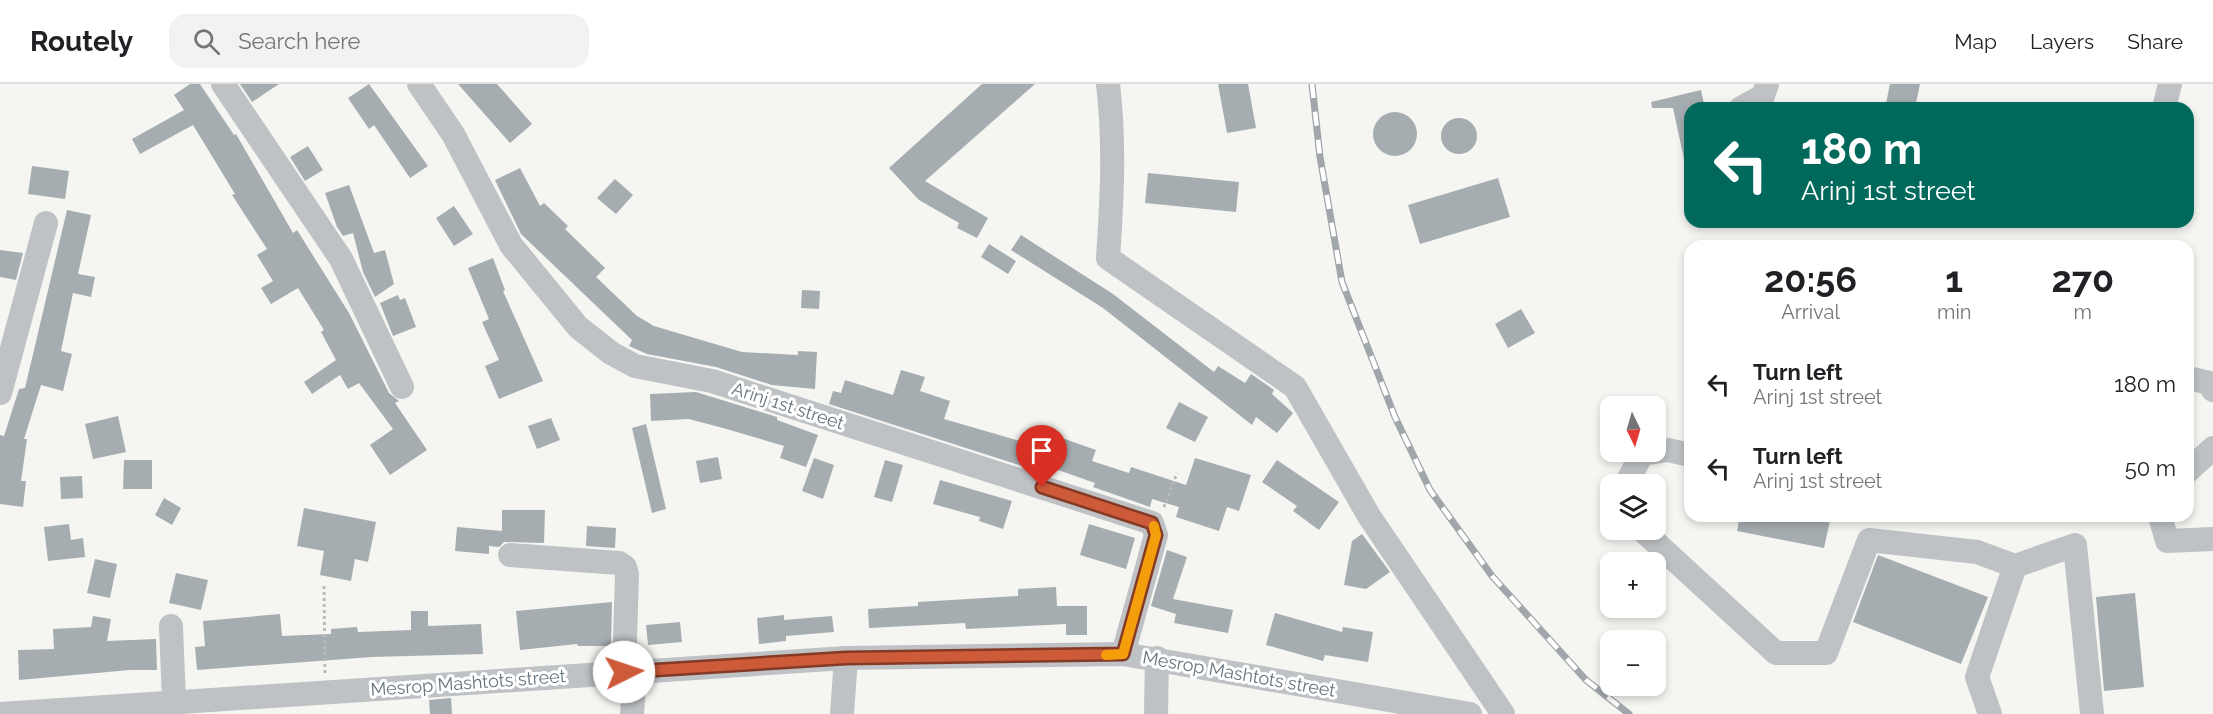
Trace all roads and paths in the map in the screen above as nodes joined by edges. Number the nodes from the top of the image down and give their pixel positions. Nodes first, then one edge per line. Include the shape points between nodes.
1 (223, 84) edge
2 (419, 84) edge
3 (1108, 84) edge
4 (1767, 84) edge
5 (2169, 84) edge
6 (1752, 102) edge
7 (2165, 102) edge
8 (46, 224) dead end
9 (2194, 379) edge
10 (402, 387) dead end
11 (2213, 390) edge
12 (0, 393) edge
13 (2213, 448) edge
14 (1684, 454) edge
15 (2194, 465) edge
16 (1177, 473) dead end
17 (1631, 474) edge
18 (2162, 522) edge
19 (1156, 528) junction
20 (2213, 539) edge
21 (1653, 540) edge
22 (510, 555) dead end
23 (2015, 566) junction
24 (324, 586) dead end
25 (171, 626) dead end
26 (1123, 654) junction
27 (846, 658) junction
28 (1157, 658) junction
29 (630, 671) junction
30 (326, 693) junction
31 (174, 702) junction
32 (0, 714) edge
33 (632, 714) edge
34 (842, 714) edge
35 (1156, 714) edge
36 (1470, 714) edge
37 (1503, 714) edge
38 (1990, 714) edge
39 (2092, 714) edge

1 - 10 street via 341,259
2 - 19 street, Arinj 1st street via 453,134 511,245 578,327 611,353 634,366 712,381 1152,523
3 - 37 street via 1114,169 1108,258 1295,387 1369,516
4 - 6 street via 1763,96
5 - 7 street
8 - 12 street
9 - 11 street via 2210,383
13 - 15 street
14 - 17 street via 1668,450 1642,454
16 - 19 path
18 - 20 street via 2167,541
19 - 26 street
21 - 23 street via 1776,653 1826,653 1869,540 1977,552
22 - 29 street via 619,563 625,567
23 - 38 street via 1977,677
23 - 39 street via 2075,545
24 - 30 path
25 - 31 street
26 - 27 street, Mesrop Mashtots street
26 - 28 street, Mesrop Mashtots street
27 - 29 street, Mesrop Mashtots street
27 - 34 street
28 - 35 street
28 - 36 street, Mesrop Mashtots street
29 - 30 street, Mesrop Mashtots street
29 - 33 street
30 - 31 street, Mesrop Mashtots street
31 - 32 street, Mesrop Mashtots street

